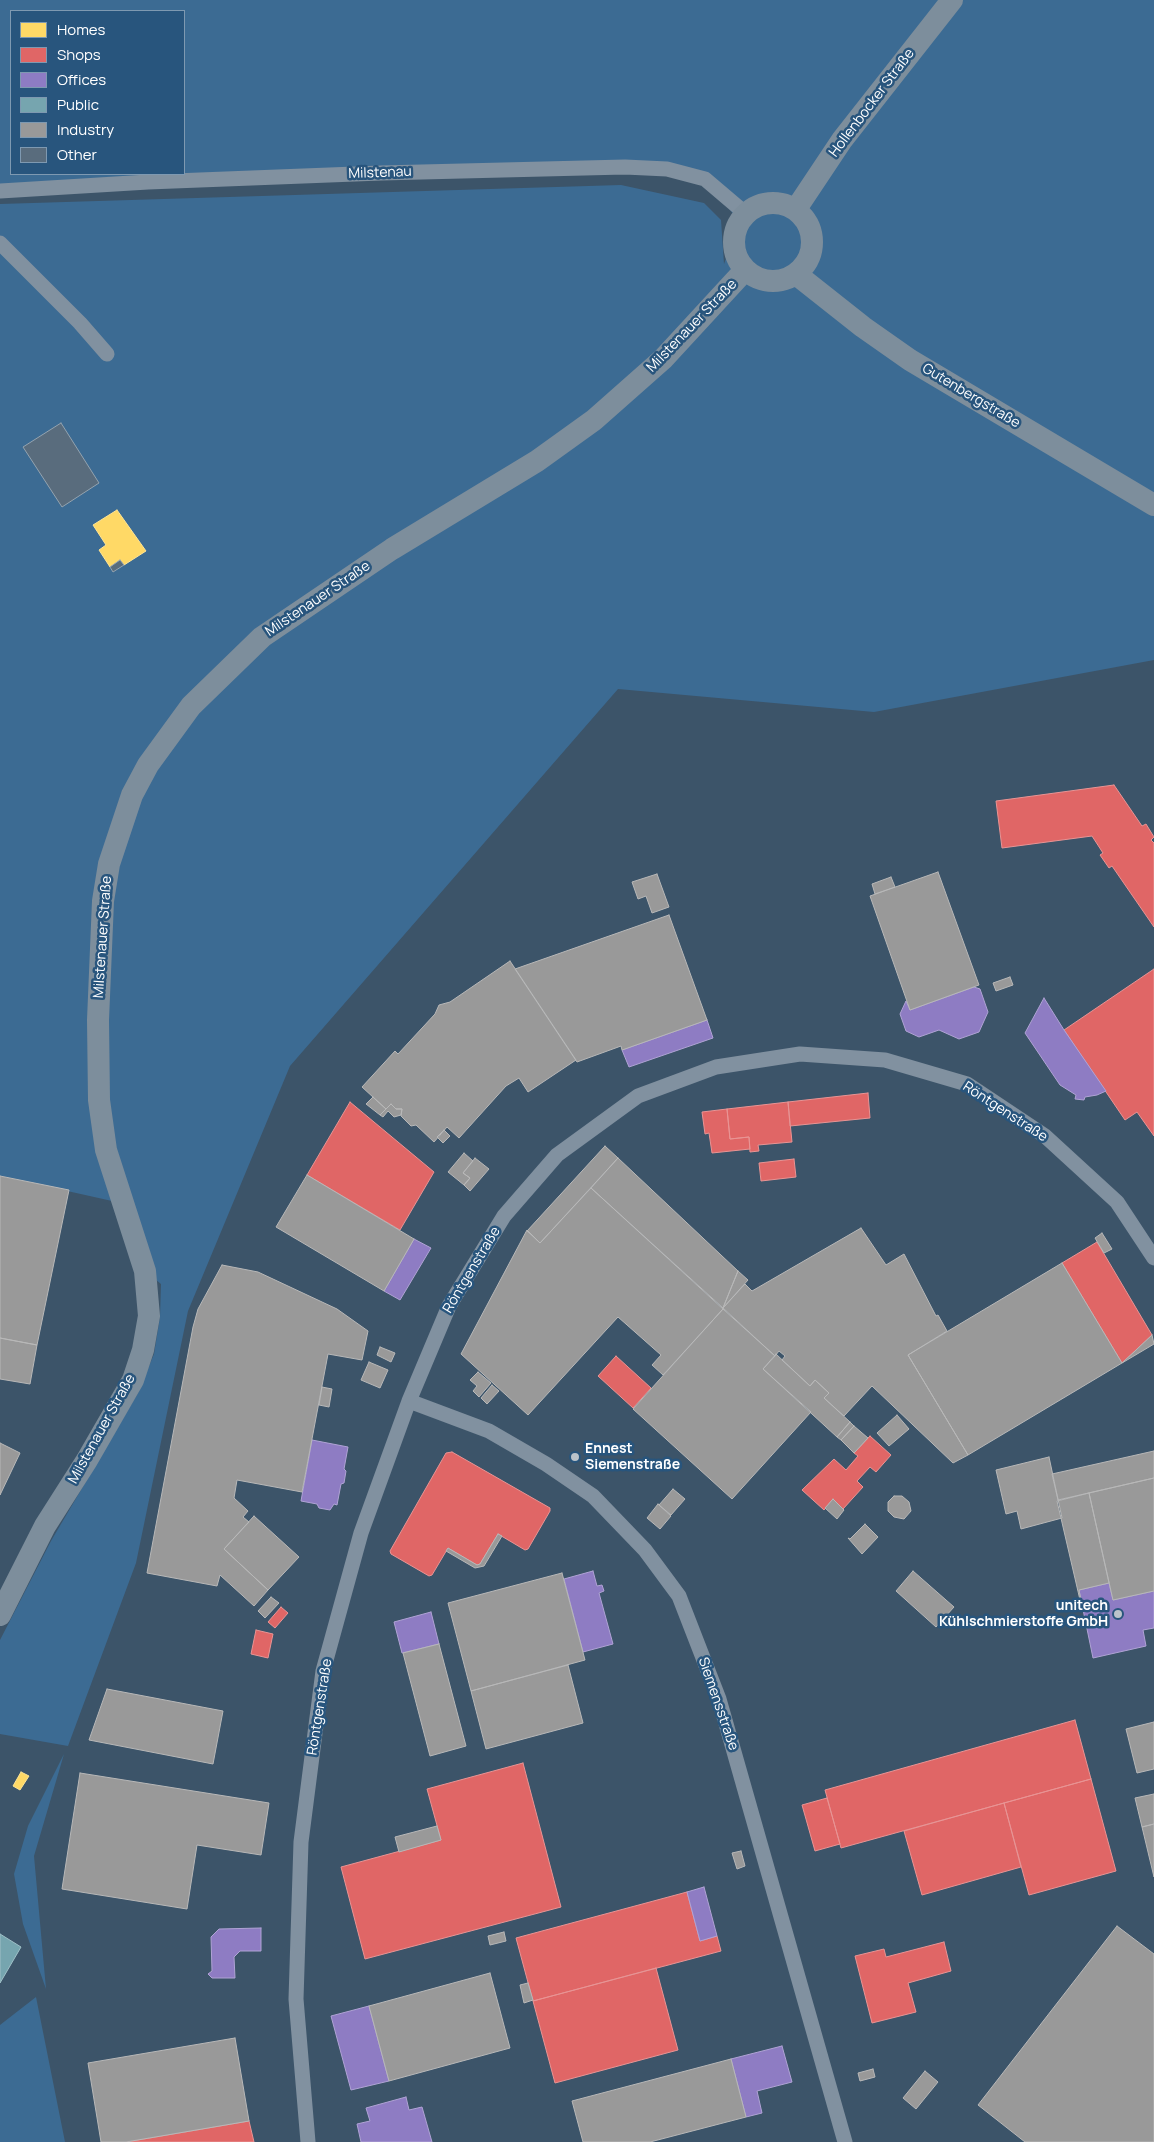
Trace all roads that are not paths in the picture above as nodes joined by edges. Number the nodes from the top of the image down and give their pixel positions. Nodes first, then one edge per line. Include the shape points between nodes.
1 (952, 0) edge
2 (0, 191) edge
3 (796, 209) junction
4 (745, 213) junction
5 (0, 243) edge
6 (745, 270) junction
7 (796, 274) junction
8 (107, 354) dead end
9 (1154, 505) edge
10 (1154, 1258) edge
11 (409, 1401) junction
12 (0, 1615) edge
13 (308, 2142) edge
14 (845, 2142) edge

1 - 3 street, Hollenbocker Straße via 842,140
2 - 4 street, Milstenau via 381,172 625,167 667,169 705,179
3 - 4 street via 770,202
3 - 7 street via 810,228 813,243 810,257
4 - 6 street via 734,233 737,258
5 - 8 street
6 - 7 street via 769,281
6 - 12 street, Milstenauer Straße via 663,359 594,420 537,461 392,549 262,637 191,706 148,765 132,795 109,864 103,901 98,1020 99,1100 106,1150 145,1271 149,1316 133,1380 45,1526
7 - 9 street, Gutenbergstraße via 910,360
10 - 11 street, Röntgenstraße via 1118,1202 1046,1136 966,1084 885,1060 800,1054 716,1067 638,1096 557,1155 504,1216 449,1306
11 - 13 street, Röntgenstraße via 361,1533 323,1671 301,1842 296,1979
11 - 14 street, Siemensstraße via 489,1431 593,1496 645,1550 679,1596 719,1699

